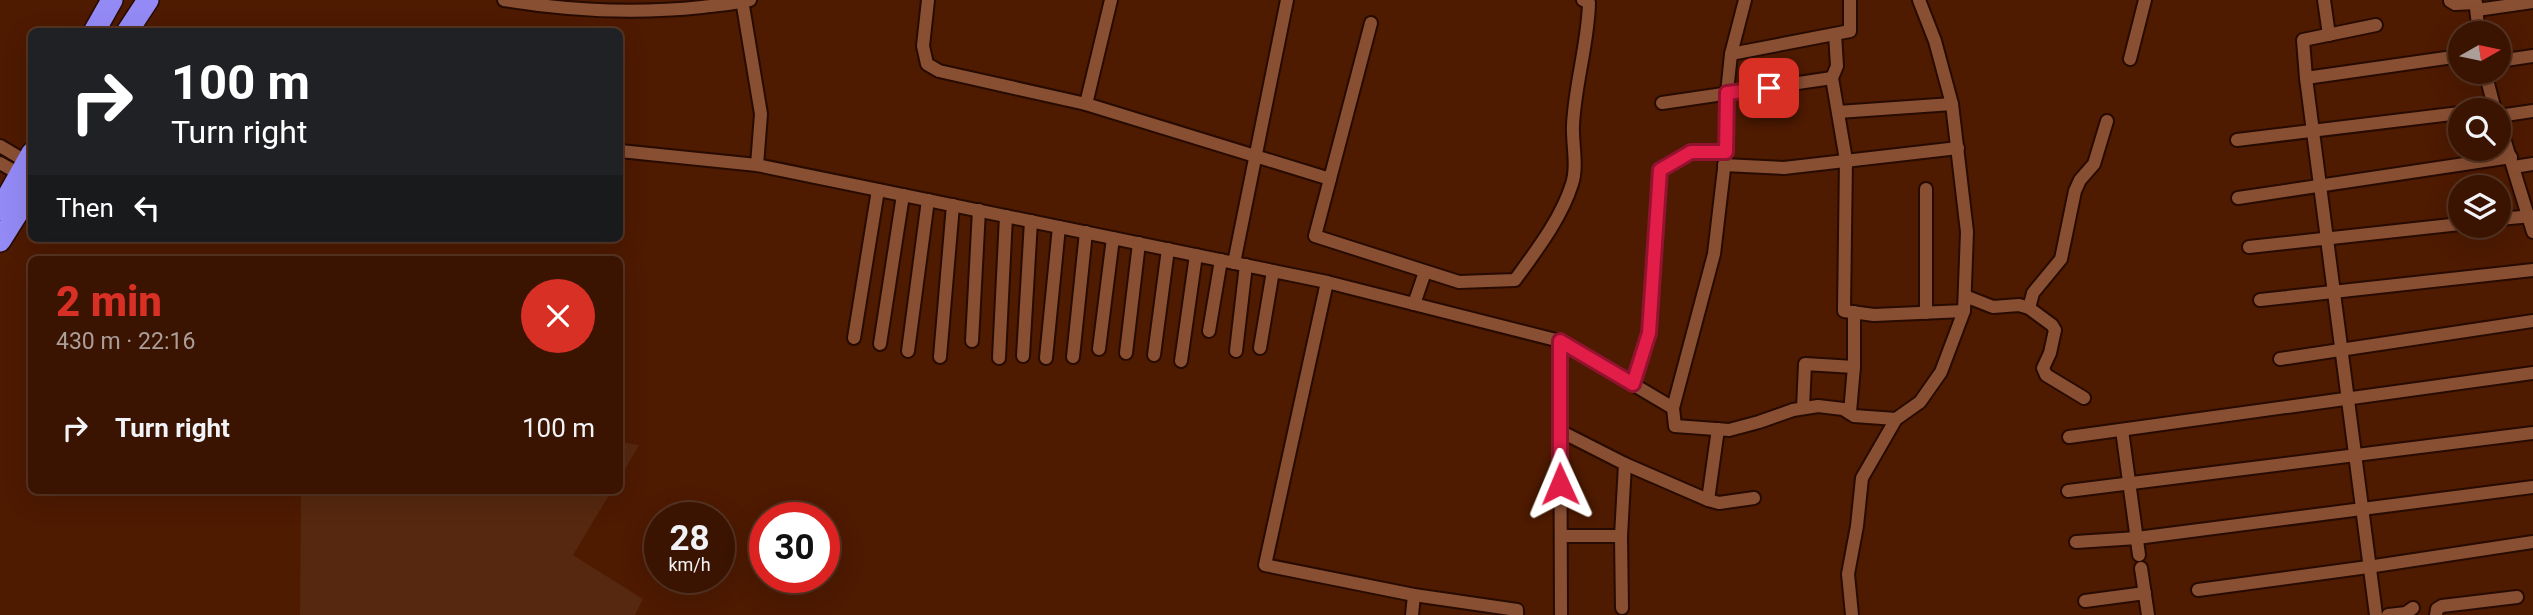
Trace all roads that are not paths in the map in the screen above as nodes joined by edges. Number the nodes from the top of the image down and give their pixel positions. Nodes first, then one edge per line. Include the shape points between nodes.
1 (112, 0) edge
2 (148, 0) edge
3 (504, 0) edge
4 (928, 0) edge
5 (1111, 0) edge
6 (1287, 0) edge
7 (1583, 0) edge
8 (1745, 0) edge
9 (1850, 0) edge
10 (1919, 0) edge
11 (2144, 0) edge
12 (2324, 0) edge
13 (745, 1) edge
14 (2450, 1) edge
15 (2533, 2) edge
16 (2476, 4) edge
17 (1371, 23) dead end
18 (2376, 25) dead end
19 (96, 28) edge
20 (130, 28) edge
21 (1835, 34) junction
22 (2329, 35) junction
23 (1731, 54) junction
24 (2533, 56) edge
25 (2448, 58) edge
26 (2130, 59) dead end
27 (2511, 59) edge
28 (2306, 78) junction
29 (1832, 79) junction
30 (1727, 93) junction
31 (1662, 103) dead end
32 (1086, 104) junction
33 (1952, 104) junction
34 (2533, 111) edge
35 (1838, 112) junction
36 (2511, 112) edge
37 (2448, 114) edge
38 (2108, 121) dead end
39 (2313, 131) junction
40 (2237, 140) dead end
41 (0, 146) edge
42 (1958, 148) junction
43 (623, 151) edge
44 (1257, 156) junction
45 (2511, 157) edge
46 (1725, 158) junction
47 (1846, 160) junction
48 (2513, 162) junction
49 (0, 163) edge
50 (2533, 164) edge
51 (757, 165) junction
52 (28, 170) edge
53 (1330, 179) junction
54 (2320, 186) junction
55 (1926, 189) dead end
56 (878, 190) junction
57 (903, 195) junction
58 (2238, 198) dead end
59 (928, 200) junction
60 (953, 205) junction
61 (0, 210) edge
62 (979, 210) junction
63 (1006, 216) junction
64 (2531, 216) edge
65 (2511, 218) edge
66 (1031, 221) junction
67 (2448, 225) edge
68 (1059, 227) junction
69 (1086, 232) junction
70 (2533, 232) edge
71 (1113, 238) junction
72 (2326, 239) junction
73 (0, 242) edge
74 (1139, 243) junction
75 (2249, 247) dead end
76 (1168, 249) junction
77 (1196, 255) junction
78 (1234, 263) junction
79 (2533, 270) edge
80 (1273, 271) junction
81 (1425, 272) junction
82 (1326, 282) junction
83 (2333, 292) junction
84 (1965, 296) junction
85 (2260, 300) dead end
86 (1414, 304) junction
87 (2029, 308) junction
88 (1964, 311) junction
89 (1854, 312) junction
90 (1926, 313) junction
91 (2533, 321) edge
92 (1209, 331) dead end
93 (854, 338) dead end
94 (972, 341) dead end
95 (1560, 341) junction
96 (880, 344) dead end
97 (1260, 348) dead end
98 (1099, 349) dead end
99 (2341, 349) junction
100 (908, 351) dead end
101 (1236, 351) dead end
102 (1126, 353) dead end
103 (1154, 355) dead end
104 (1023, 356) dead end
105 (1073, 357) dead end
106 (940, 358) dead end
107 (999, 358) dead end
108 (1046, 358) dead end
109 (2280, 359) dead end
110 (1181, 361) dead end
111 (1854, 367) junction
112 (2533, 373) edge
113 (1633, 384) junction
114 (2084, 398) dead end
115 (2347, 399) junction
116 (1673, 408) junction
117 (1803, 408) junction
118 (1850, 412) junction
119 (1896, 419) junction
120 (1718, 429) junction
121 (2122, 430) junction
122 (1560, 431) junction
123 (2533, 433) edge
124 (2069, 437) dead end
125 (2354, 455) junction
126 (1625, 464) junction
127 (2129, 484) junction
128 (2533, 487) edge
129 (2068, 491) dead end
130 (1754, 498) dead end
131 (1708, 500) junction
132 (2361, 509) junction
133 (1561, 536) junction
134 (1621, 536) junction
135 (2137, 538) junction
136 (2076, 542) dead end
137 (2533, 542) edge
138 (2368, 568) junction
139 (2198, 590) dead end
140 (2145, 593) junction
141 (1415, 594) junction
142 (2517, 597) dead end
143 (2085, 601) dead end
144 (1622, 608) dead end
145 (2413, 608) dead end
146 (1412, 615) edge
147 (1517, 615) edge
148 (1561, 615) edge
149 (1852, 615) edge
150 (2148, 615) edge
151 (2376, 615) edge
152 (2388, 615) edge
153 (2436, 615) edge

1 - 19 highway
2 - 20 highway
3 - 13 street via 627,12
4 - 32 street via 923,46 927,64 939,71
5 - 32 street
6 - 44 street
7 - 81 street via 1589,3 1588,31 1577,79 1573,181 1556,218 1515,280 1459,282
8 - 23 street
9 - 21 street via 1850,31
10 - 33 street
11 - 26 street
12 - 22 street
13 - 51 street via 761,114
14 - 16 street
15 - 16 street
17 - 53 street
18 - 22 street
21 - 23 street
21 - 29 street
22 - 28 street via 2303,40
23 - 30 street
24 - 27 street
25 - 28 street
28 - 39 street
29 - 30 street
29 - 35 street
30 - 31 street
30 - 46 street
32 - 44 street
33 - 35 street
33 - 42 street
34 - 36 street
35 - 47 street
37 - 39 street
38 - 87 street via 2094,164 2075,191 2061,259 2033,293
39 - 40 street
39 - 54 street
41 - 52 street
42 - 47 street
42 - 84 street via 1967,232
43 - 51 street
44 - 53 street
44 - 78 street
45 - 48 street
46 - 47 street via 1784,168
46 - 113 street via 1691,152 1660,170 1649,333
46 - 116 street via 1714,254
47 - 89 street via 1844,311
48 - 50 street
48 - 54 street
48 - 64 street
49 - 52 street
51 - 56 street
52 - 61 highway
52 - 73 highway
53 - 81 street via 1315,236
54 - 58 street
54 - 72 street
55 - 90 street
56 - 57 street
56 - 93 street
57 - 59 street
57 - 96 street
59 - 60 street
59 - 100 street
60 - 62 street
60 - 106 street
62 - 63 street
62 - 94 street
63 - 66 street
63 - 107 street
64 - 65 street
64 - 70 street
66 - 68 street
66 - 104 street
67 - 72 street
68 - 69 street
68 - 108 street
69 - 71 street
69 - 105 street
71 - 74 street
71 - 98 street
72 - 75 street
72 - 83 street
74 - 76 street
74 - 102 street
76 - 77 street
76 - 103 street
77 - 78 street
77 - 110 street
78 - 80 street
78 - 92 street
78 - 101 street
79 - 83 street
80 - 82 street
80 - 97 street
81 - 86 street
82 - 86 street
82 - 141 street via 1265,565
83 - 85 street
83 - 99 street
84 - 87 street via 1993,307
84 - 88 street
86 - 95 street
87 - 114 street via 2054,330 2043,368 2046,375
88 - 90 street
88 - 119 street via 1941,372 1920,402
89 - 90 street
89 - 111 street
91 - 99 street
95 - 113 street
95 - 122 street
99 - 109 street
99 - 115 street
111 - 117 street via 1805,365
111 - 118 street
112 - 115 street
113 - 116 street
115 - 121 street
115 - 125 street
116 - 120 street via 1675,426
117 - 118 street
117 - 120 street
118 - 119 street
119 - 149 street via 1861,478 1848,574
120 - 131 street
121 - 124 street
121 - 127 street
122 - 126 street
122 - 133 street
123 - 125 street
125 - 127 street
125 - 132 street
126 - 131 street
126 - 134 street
127 - 129 street
127 - 135 street
128 - 132 street
130 - 131 street
132 - 135 street
132 - 138 street
133 - 134 street
133 - 148 street
134 - 144 street
135 - 136 street
135 - 140 street
137 - 138 street
138 - 139 street
138 - 151 street
140 - 143 street
140 - 150 street
141 - 146 street
141 - 147 street via 1517,610
142 - 153 street via 2442,606
145 - 152 street

